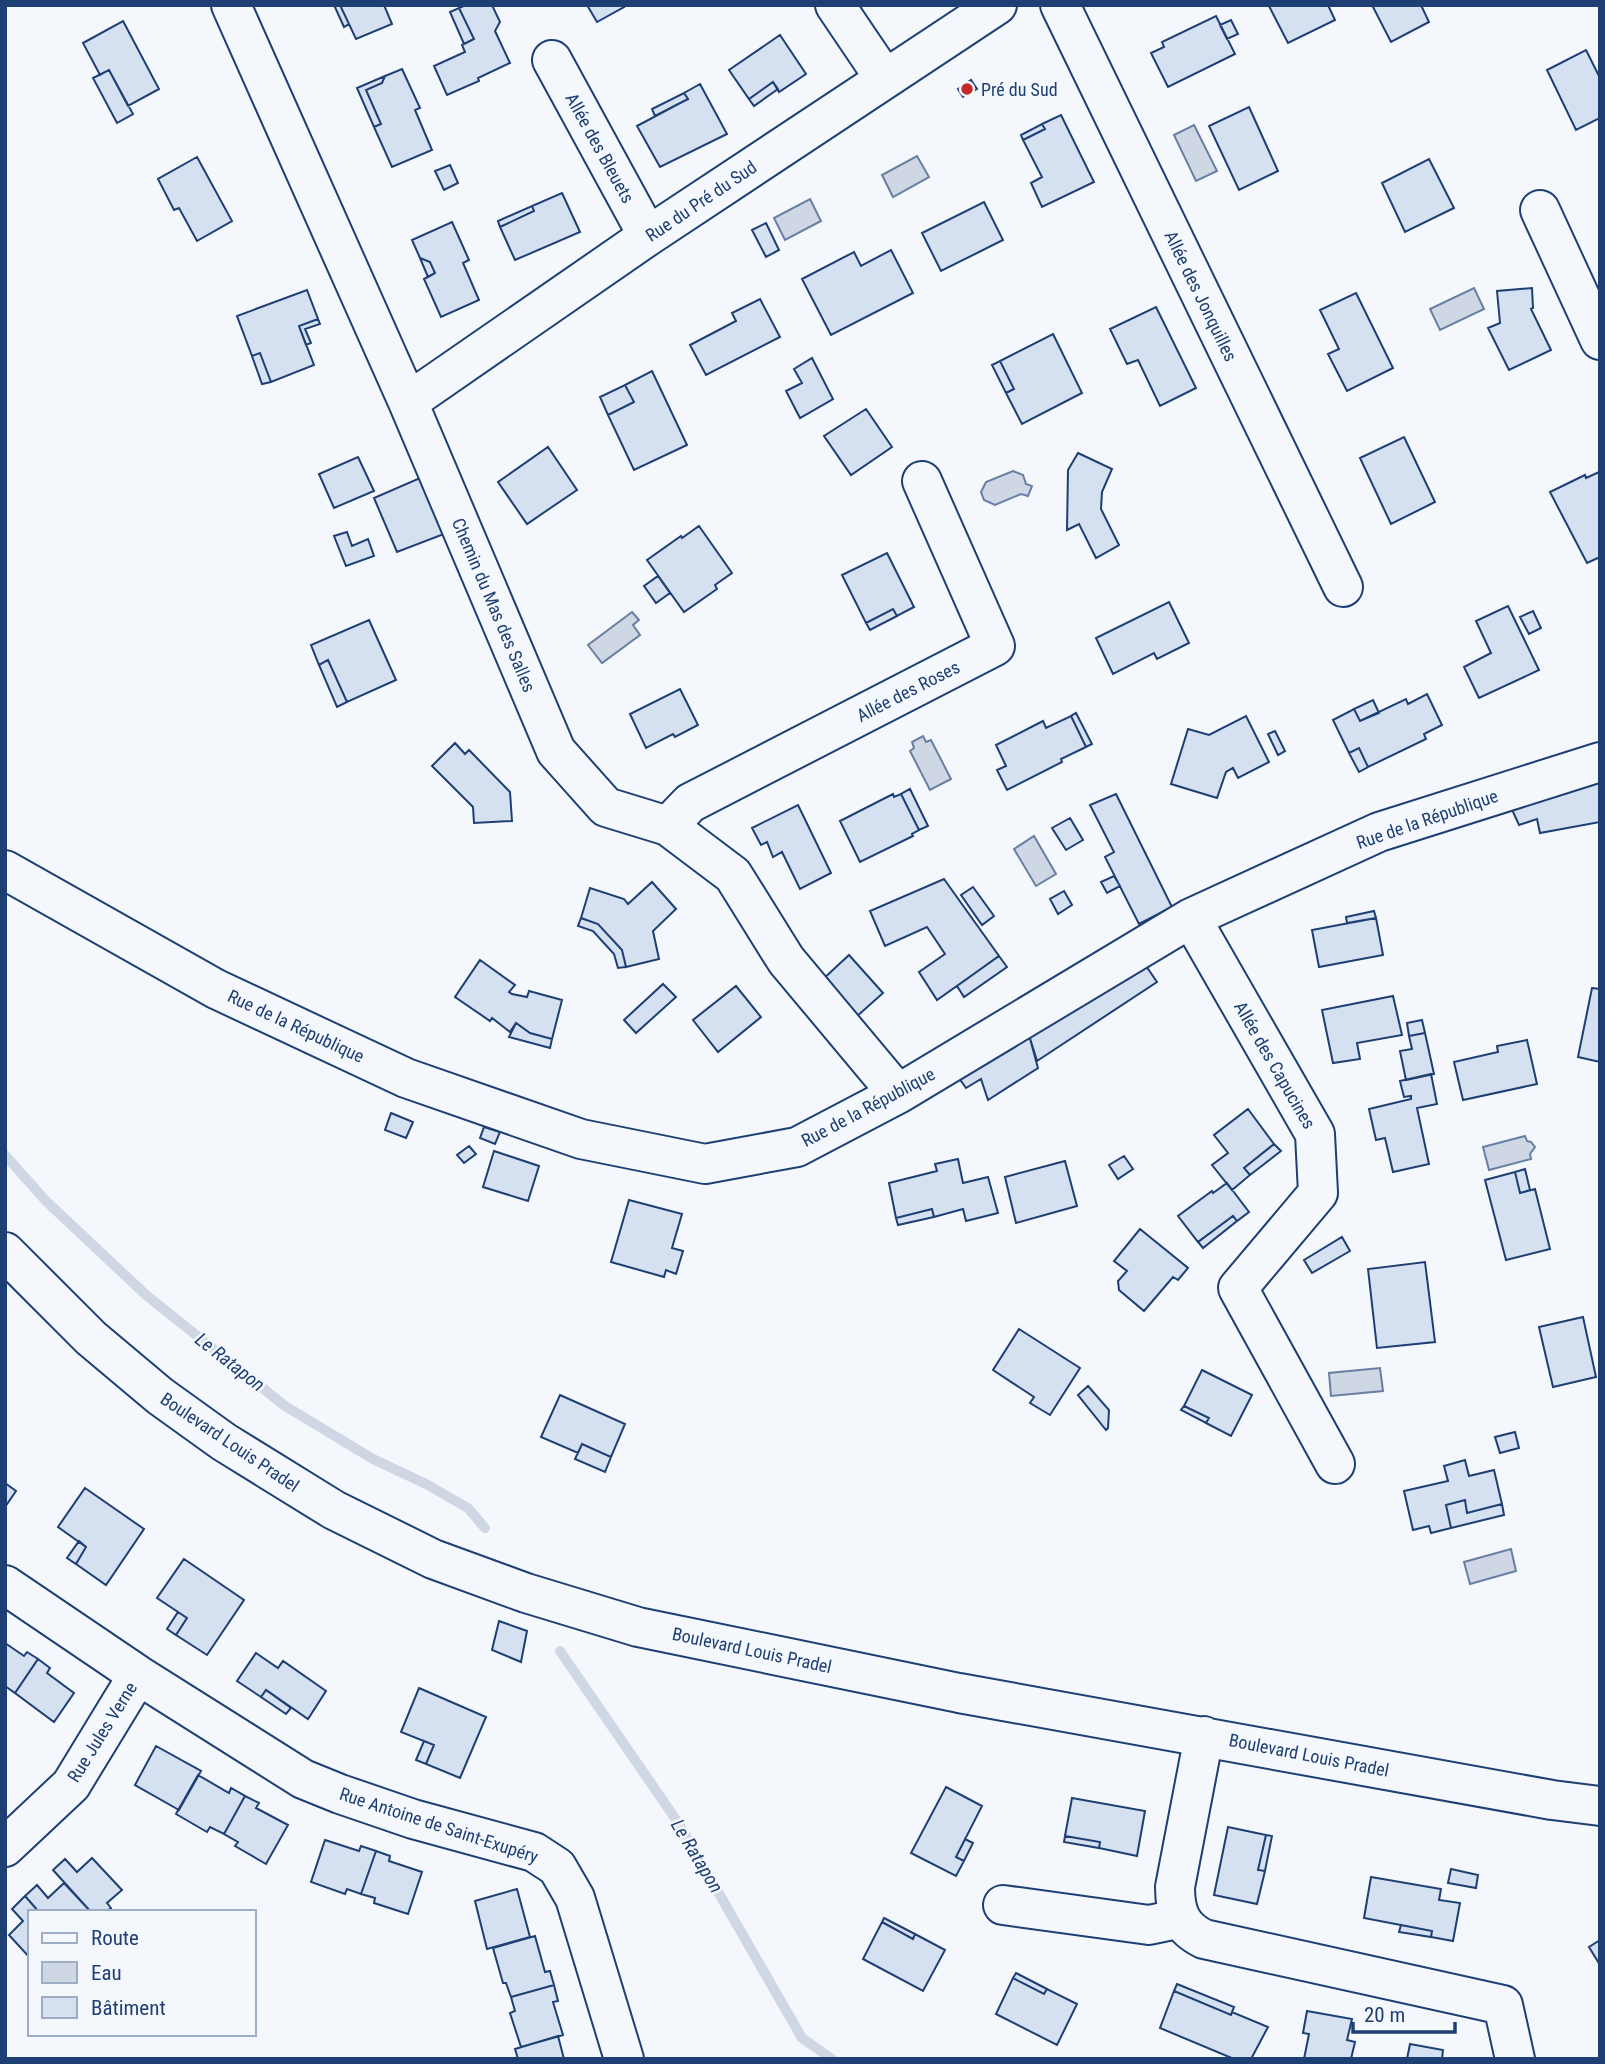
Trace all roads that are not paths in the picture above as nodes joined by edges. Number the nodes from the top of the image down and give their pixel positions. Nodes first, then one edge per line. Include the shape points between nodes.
1 (231, 5) edge
2 (835, 5) edge
3 (997, 5) edge
4 (1060, 5) edge
5 (552, 60) dead end
6 (885, 79) junction
7 (1540, 210) dead end
8 (648, 236) junction
9 (1600, 340) edge
10 (408, 402) junction
11 (922, 481) dead end
12 (1343, 587) dead end
13 (1600, 762) edge
14 (667, 826) junction
15 (5, 870) edge
16 (1191, 918) junction
17 (898, 1094) junction
18 (5, 1252) edge
19 (1335, 1464) dead end
20 (5, 1586) edge
21 (138, 1675) junction
22 (1203, 1736) junction
23 (1600, 1806) edge
24 (5, 1847) edge
25 (1003, 1905) dead end
26 (1178, 1915) junction
27 (624, 2059) edge
28 (1515, 2059) edge

1 - 10 street, Chemin du Mas des Salles
2 - 6 street
3 - 6 street, Rue du Pré du Sud
4 - 12 street, Allée des Jonquilles
5 - 8 street, Allée des Bleuets
6 - 8 street, Rue du Pré du Sud
7 - 9 street
8 - 10 street, Rue du Pré du Sud
10 - 14 street, Chemin du Mas des Salles via 556,751 606,807
11 - 14 street, Allée des Roses via 995,646 690,803
13 - 16 street, Rue de la République via 1379,832
14 - 17 street, Chemin du Mas des Salles via 733,875 786,960
15 - 17 street, Rue de la République via 216,989 406,1078 581,1139 705,1164 797,1147
16 - 17 street, Rue de la République
16 - 19 street, Allée des Capucines via 1315,1134 1318,1193 1238,1288
18 - 22 street, Boulevard Louis Pradel via 91,1338 224,1442 334,1510 433,1559 638,1627 959,1693
20 - 21 street, Rue Antoine de Saint-Exupéry
21 - 24 street, Rue Jules Verne via 71,1785
21 - 27 street, Rue Antoine de Saint-Exupéry via 303,1779 413,1819 534,1852 557,1867 575,1898
22 - 23 street, Boulevard Louis Pradel
22 - 26 street via 1175,1887
25 - 26 street via 1149,1925
26 - 28 street via 1191,1933 1205,1939 1503,2005

